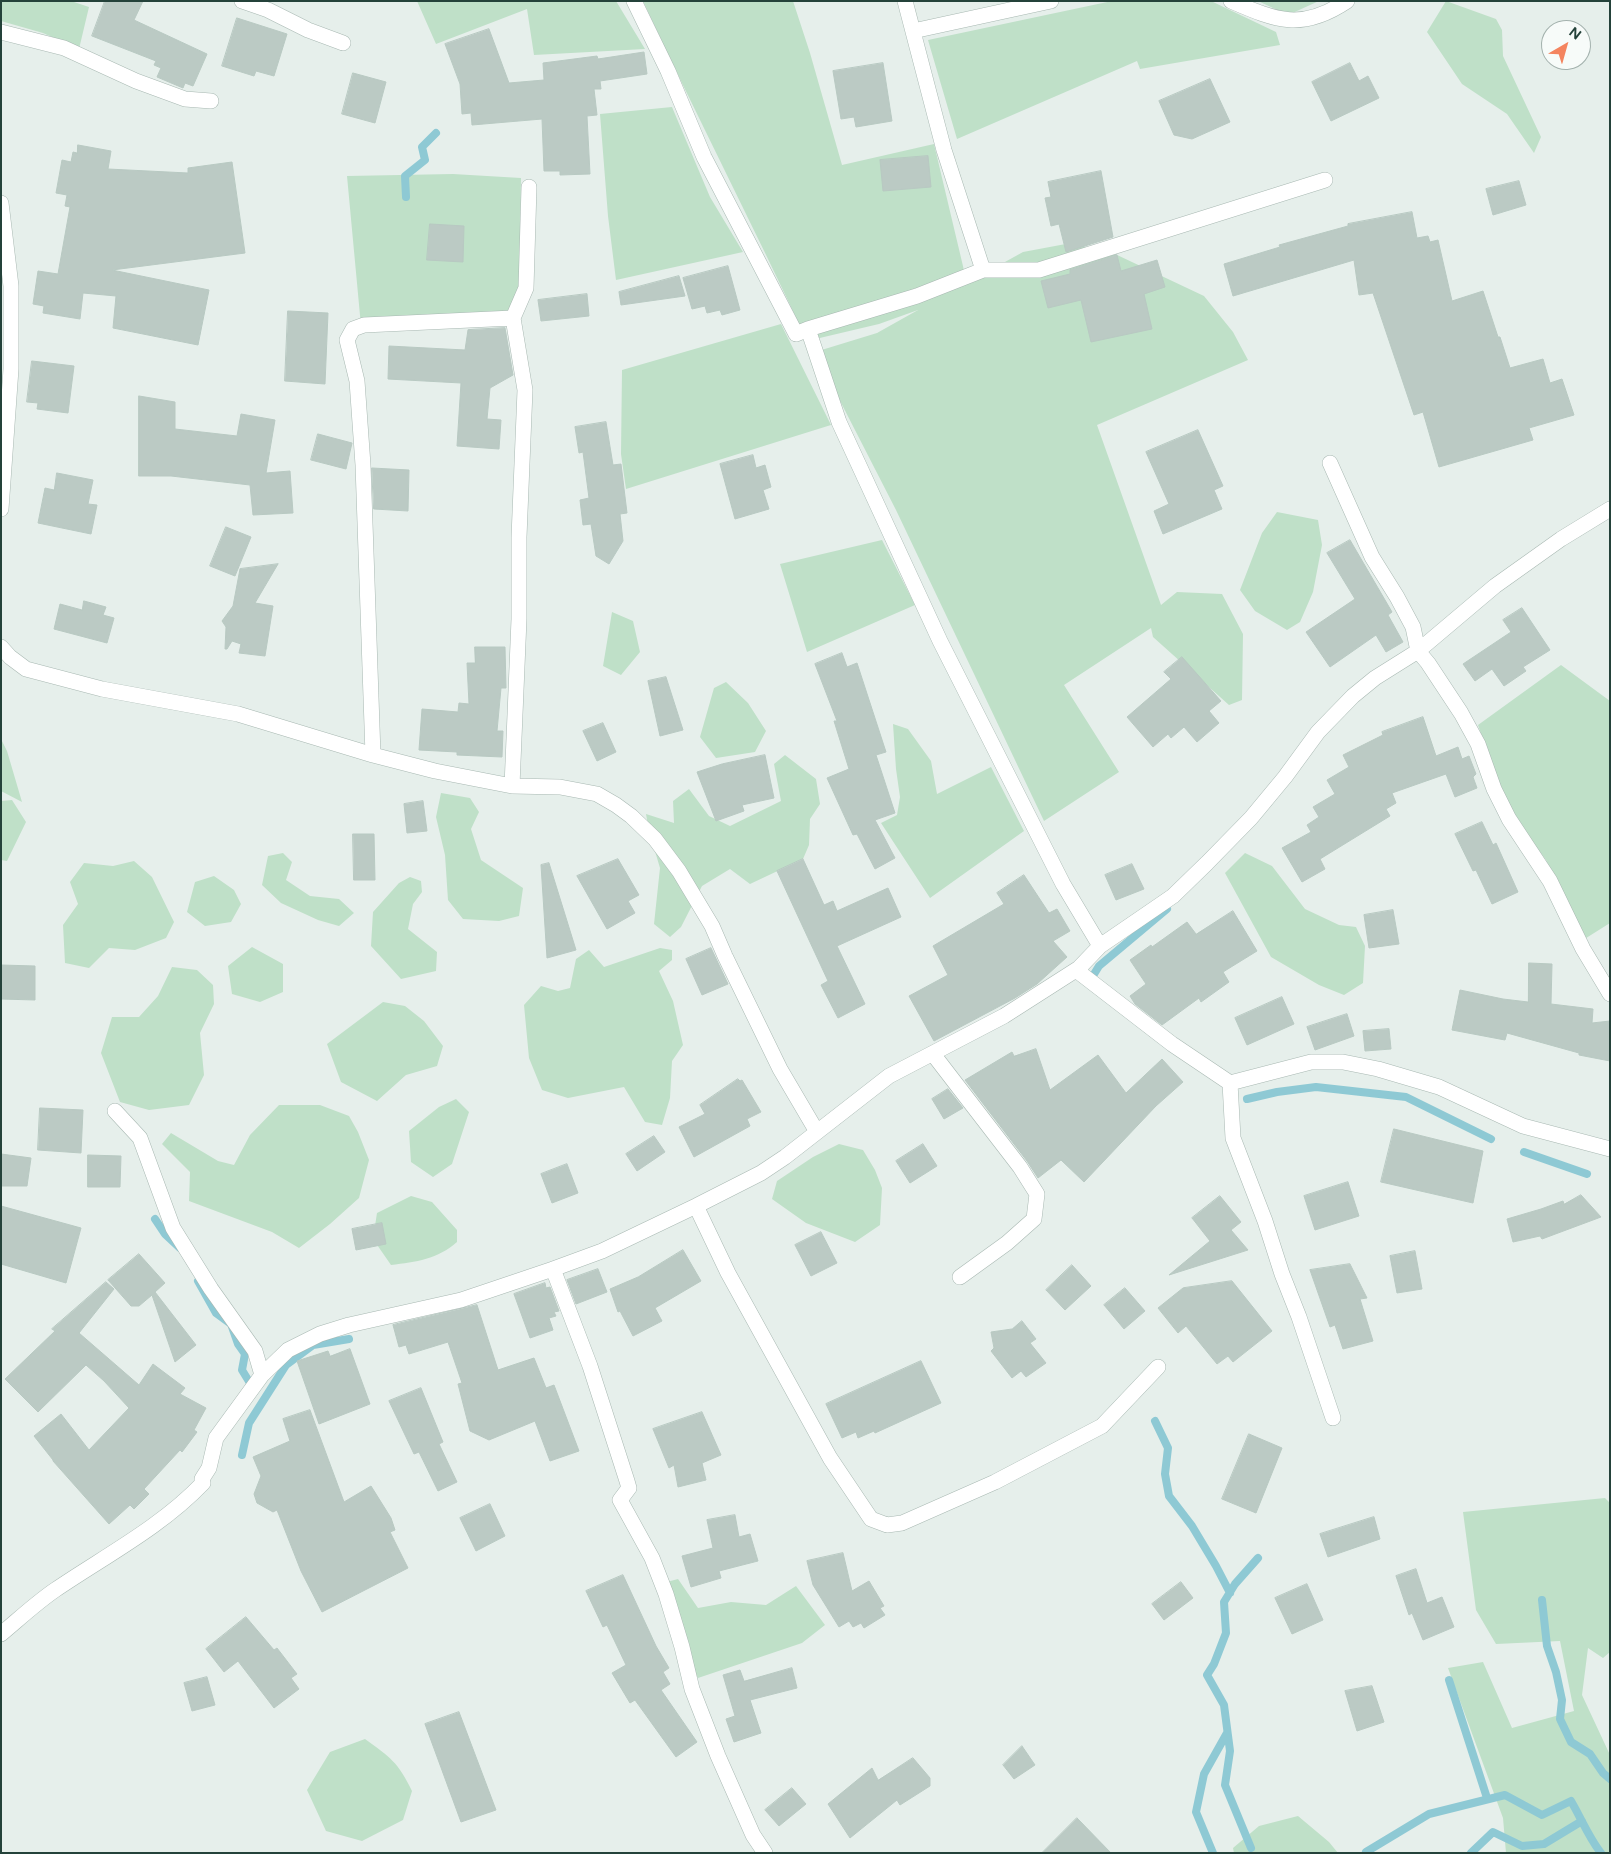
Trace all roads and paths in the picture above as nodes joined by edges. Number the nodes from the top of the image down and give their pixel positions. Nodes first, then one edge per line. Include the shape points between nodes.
1 (242, 1) edge
2 (634, 1) edge
3 (905, 1) edge
4 (1052, 1) edge
5 (1231, 1) edge
6 (1347, 1) edge
7 (913, 31) junction
8 (1, 32) edge
9 (343, 43) dead end
10 (210, 101) dead end
11 (1326, 180) dead end
12 (529, 188) dead end
13 (1, 203) edge
14 (983, 270) junction
15 (513, 318) junction
16 (808, 329) junction
17 (1330, 464) dead end
18 (1610, 509) edge
19 (1, 510) edge
20 (1, 647) edge
21 (1418, 652) junction
22 (373, 755) junction
23 (512, 786) junction
24 (1100, 946) junction
25 (1076, 970) junction
26 (1610, 994) edge
27 (933, 1054) junction
28 (1230, 1083) junction
29 (115, 1111) dead end
30 (817, 1132) junction
31 (1610, 1149) edge
32 (696, 1206) junction
33 (553, 1270) junction
34 (960, 1277) dead end
35 (1158, 1367) dead end
36 (262, 1375) junction
37 (1333, 1418) dead end
38 (1, 1634) edge
39 (765, 1853) edge

1 - 9 street
2 - 16 street via 704,156 796,334
3 - 7 street
4 - 7 street
5 - 6 street via 1268,17 1300,21 1336,9
7 - 14 street via 944,150
8 - 10 street via 64,48 185,99
11 - 14 street via 1040,270
12 - 15 street via 526,288
13 - 19 street via 11,286 11,369
14 - 16 street via 917,296
15 - 22 street via 364,325 353,330 347,340 357,380 363,465
15 - 23 street via 525,390
16 - 24 street via 839,422 940,641 1063,884
17 - 21 street via 1372,557 1413,627
18 - 21 street via 1495,586
20 - 22 street via 26,669 102,689 238,714
21 - 24 street via 1375,678 1353,696 1318,732 1251,818 1173,896
21 - 26 street via 1462,713 1509,819 1550,881 1583,950
22 - 23 street
23 - 30 street via 560,787 597,794 631,816 655,839 712,926 780,1069
24 - 25 street
25 - 27 street via 1004,1016
25 - 28 street via 1172,1044
27 - 30 street via 888,1076
27 - 34 street via 1037,1194 1034,1219
28 - 31 street via 1311,1062 1343,1062 1439,1087 1523,1126
28 - 37 street via 1233,1138
29 - 36 street via 140,1138 173,1228 255,1351
30 - 32 street via 761,1173
32 - 33 street via 602,1251
32 - 35 street via 728,1273 830,1458 871,1518 887,1525 902,1522 995,1482 1102,1426
33 - 36 street via 461,1300 320,1334 288,1350
33 - 39 street via 590,1366 629,1488 620,1500 652,1558 666,1594 692,1688 721,1763 753,1835
36 - 38 street via 216,1438 203,1483 190,1497 54,1591

